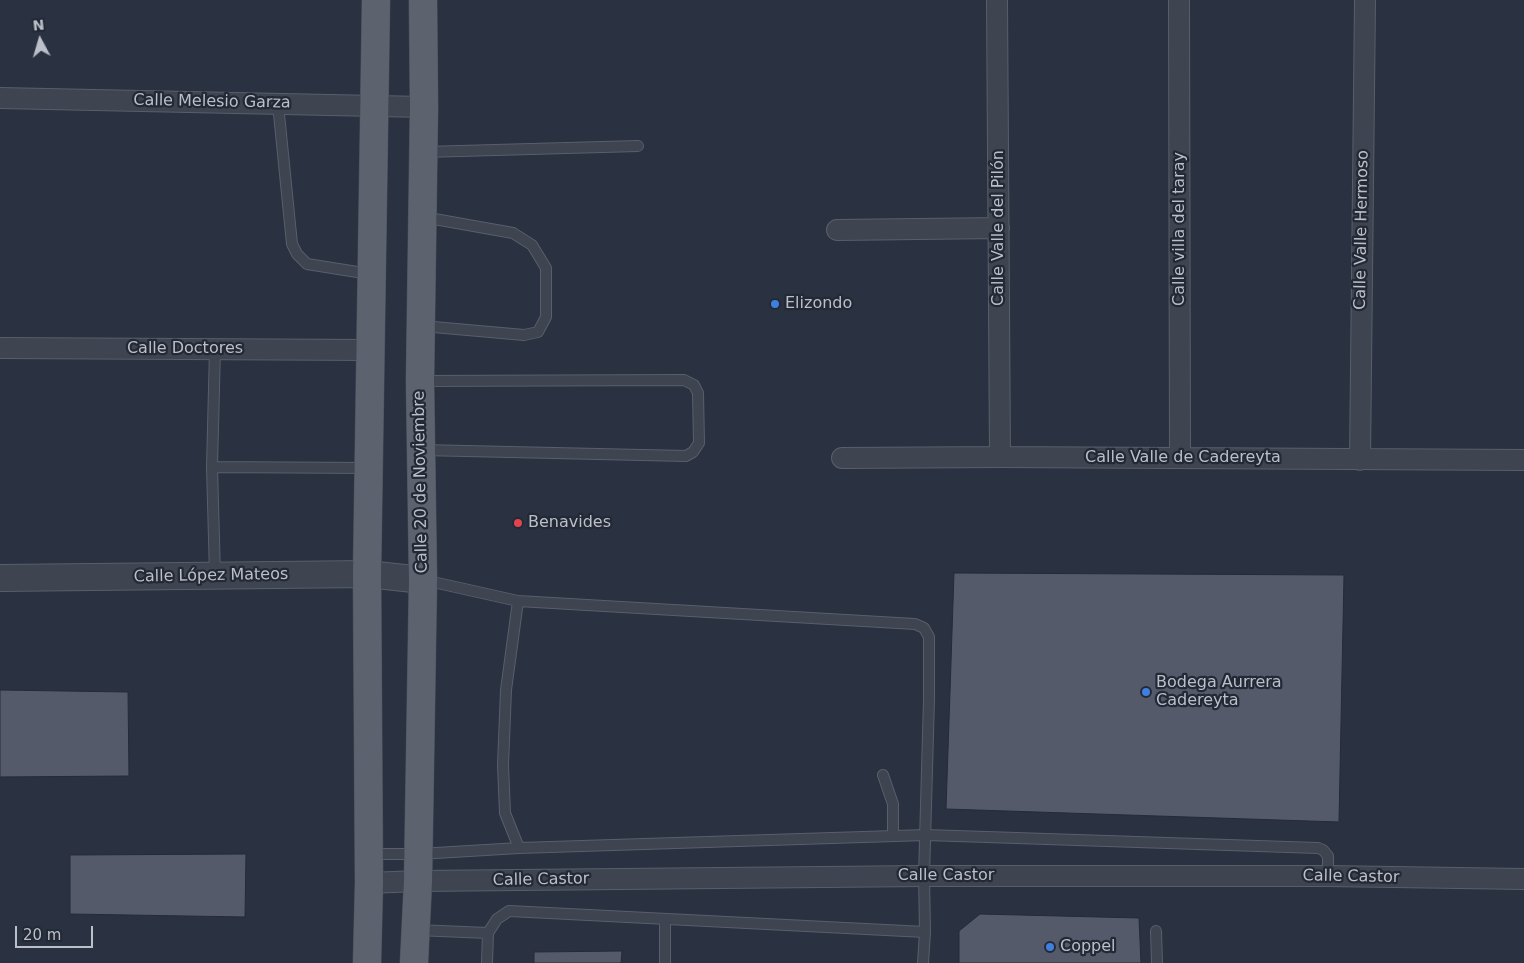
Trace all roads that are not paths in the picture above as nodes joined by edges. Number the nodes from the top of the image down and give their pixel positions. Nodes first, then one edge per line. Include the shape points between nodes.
1 (376, 0) edge
2 (423, 0) edge
3 (997, 0) edge
4 (1179, 0) edge
5 (1365, 0) edge
6 (0, 98) edge
7 (278, 104) junction
8 (374, 106) junction
9 (424, 107) junction
10 (638, 146) dead end
11 (423, 152) junction
12 (422, 217) junction
13 (999, 228) junction
14 (837, 230) dead end
15 (371, 274) junction
16 (421, 326) junction
17 (0, 348) edge
18 (215, 349) junction
19 (370, 350) junction
20 (420, 381) junction
21 (421, 450) junction
22 (1000, 457) junction
23 (842, 458) dead end
24 (1180, 458) junction
25 (1360, 460) junction
26 (1524, 460) edge
27 (212, 467) junction
28 (368, 468) junction
29 (367, 574) junction
30 (215, 575) junction
31 (0, 578) edge
32 (422, 580) junction
33 (518, 600) junction
34 (883, 775) dead end
35 (926, 835) junction
36 (894, 836) junction
37 (519, 848) junction
38 (368, 854) junction
39 (419, 854) junction
40 (924, 876) junction
41 (1328, 876) junction
42 (1524, 879) edge
43 (418, 881) junction
44 (369, 883) junction
45 (665, 920) junction
46 (415, 930) junction
47 (1156, 931) dead end
48 (925, 932) junction
49 (488, 933) junction
50 (367, 963) edge
51 (414, 963) edge
52 (487, 963) edge
53 (665, 963) edge
54 (923, 963) edge
55 (1157, 963) edge

1 - 8 main road
2 - 9 main road, Calle 20 de Noviembre
3 - 13 street, Calle Valle del Pilón
4 - 24 street, Calle villa del taray
5 - 25 street, Calle Valle Hermoso
6 - 7 street, Calle Melesio Garza
7 - 8 street, Calle Melesio Garza
7 - 15 lane via 292,244 297,254 307,264
8 - 9 street, Calle Melesio Garza
8 - 15 main road
9 - 11 main road, Calle 20 de Noviembre
10 - 11 lane
11 - 12 main road, Calle 20 de Noviembre
12 - 16 main road, Calle 20 de Noviembre
12 - 16 lane via 513,233 532,245 546,268 546,317 538,332 524,335
13 - 14 street
13 - 22 street, Calle Valle del Pilón
15 - 19 main road
16 - 20 main road, Calle 20 de Noviembre
17 - 18 street, Calle Doctores
18 - 19 street, Calle Doctores
18 - 27 lane
19 - 28 main road
20 - 21 main road, Calle 20 de Noviembre
20 - 21 lane via 684,380 694,384 698,393 699,443 686,456
21 - 32 main road, Calle 20 de Noviembre
22 - 23 street, Calle Valle de Cadereyta
22 - 24 street, Calle Valle de Cadereyta
24 - 25 street, Calle Valle de Cadereyta
25 - 26 street, Calle Valle de Cadereyta
27 - 28 lane
27 - 30 lane
28 - 29 main road
29 - 30 street, Calle López Mateos
29 - 32 street, Calle López Mateos
29 - 38 main road
30 - 31 street, Calle López Mateos
32 - 33 lane
32 - 39 main road, Calle 20 de Noviembre
33 - 35 lane via 915,624 924,628 929,637
33 - 37 lane via 506,690 503,765 505,813
34 - 36 lane via 893,804
35 - 36 lane
35 - 40 lane
35 - 41 lane via 1318,848 1328,856
36 - 37 lane
37 - 39 lane
38 - 39 lane
38 - 44 main road
39 - 43 main road, Calle 20 de Noviembre
40 - 41 street, Calle Castor
40 - 43 street, Calle Castor
40 - 48 lane
41 - 42 street, Calle Castor
43 - 44 street, Calle Castor
43 - 46 main road, Calle 20 de Noviembre
44 - 50 main road
45 - 48 lane
45 - 49 lane via 509,911 497,919
45 - 53 lane
46 - 49 lane
46 - 51 main road, Calle 20 de Noviembre
47 - 55 lane
48 - 54 lane
49 - 52 lane

